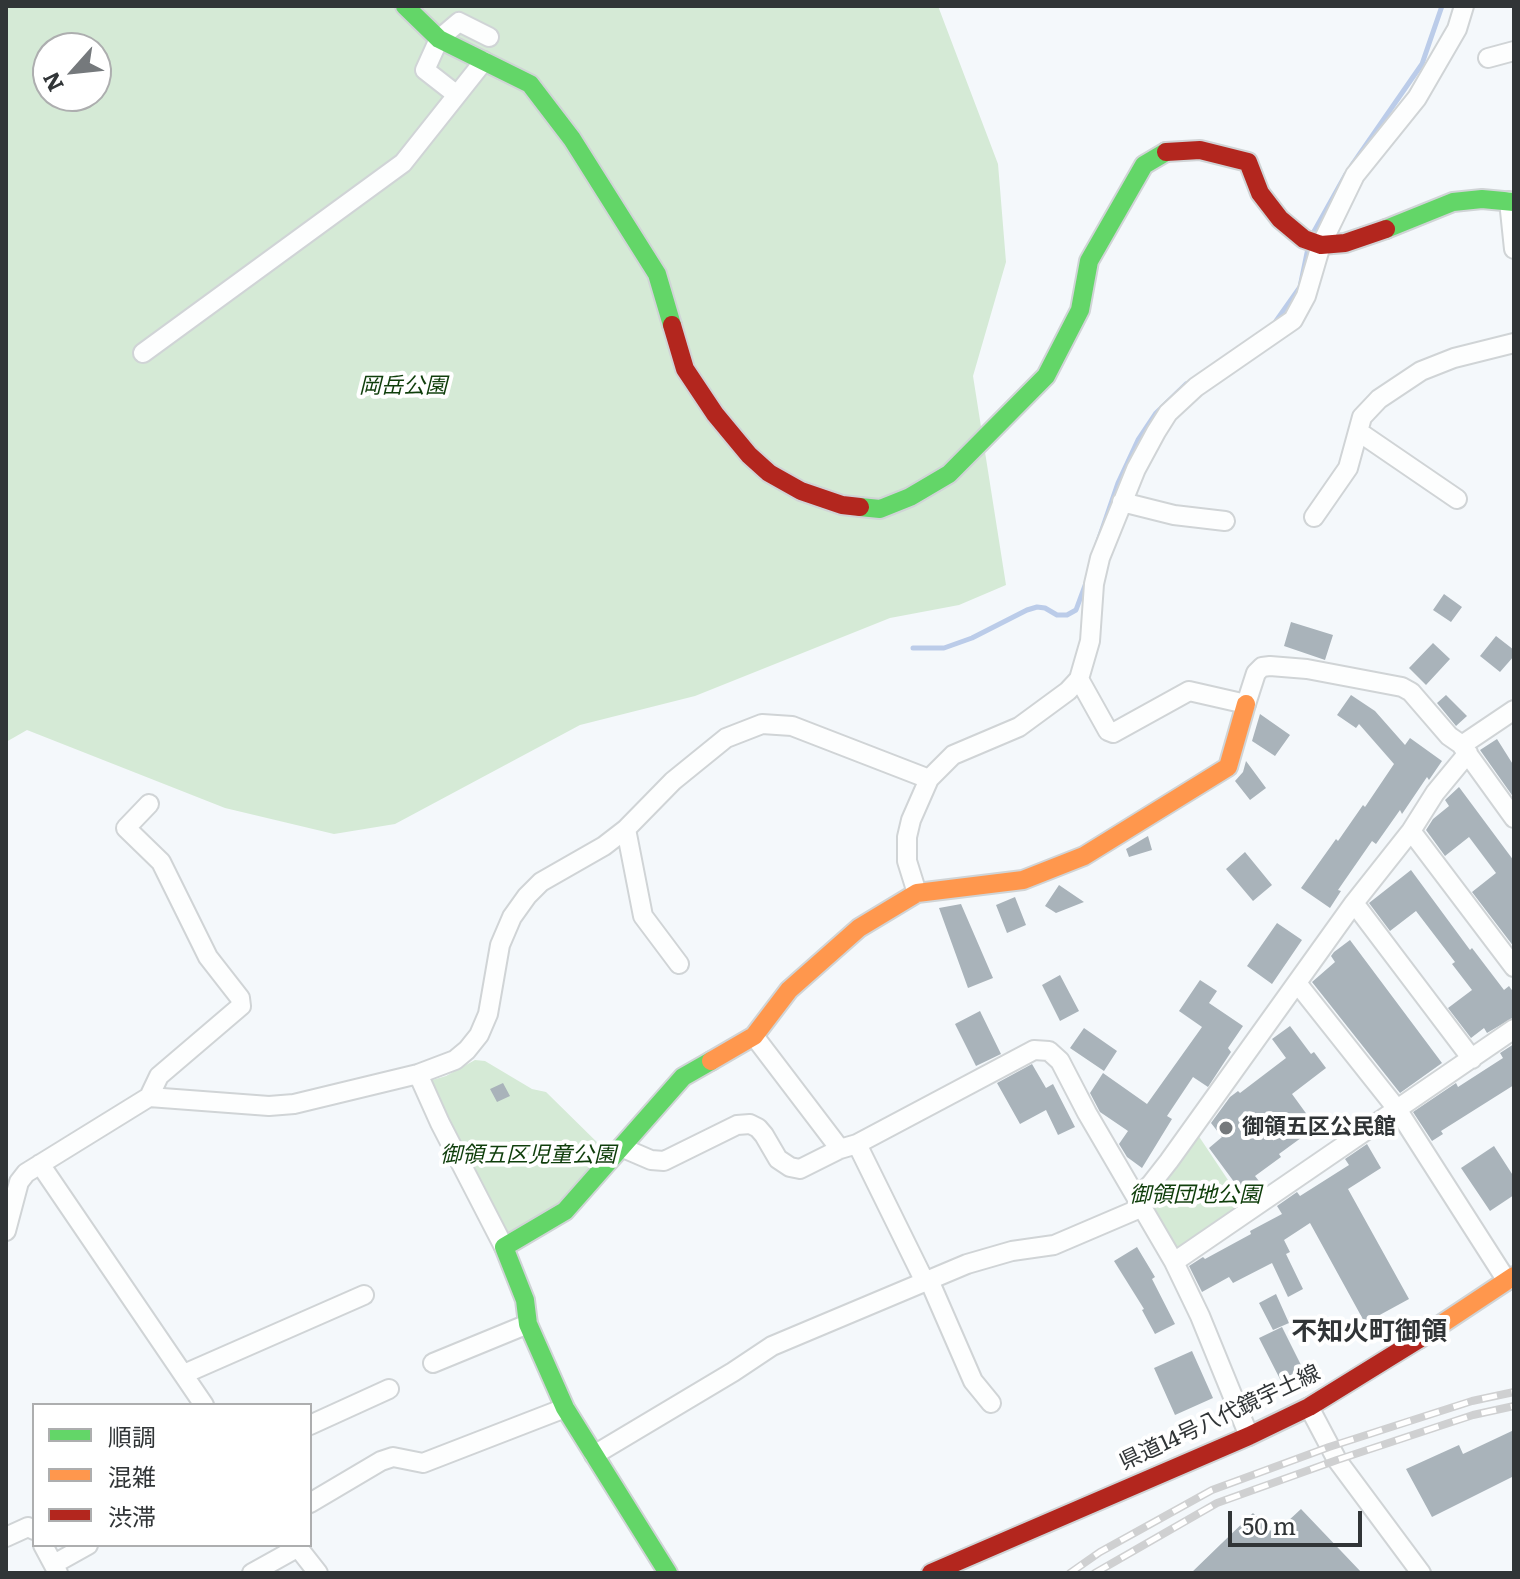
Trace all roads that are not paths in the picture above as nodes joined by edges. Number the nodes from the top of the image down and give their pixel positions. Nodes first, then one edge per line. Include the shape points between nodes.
1 (405, 6) edge
2 (1464, 6) edge
3 (489, 37) dead end
4 (439, 39) junction
5 (1514, 51) edge
6 (1488, 58) dead end
7 (484, 61) junction
8 (457, 95) junction
9 (1511, 202) edge
10 (1321, 245) junction
11 (1514, 249) edge
12 (1514, 343) edge
13 (143, 353) dead end
14 (1359, 432) junction
15 (1457, 499) dead end
16 (1122, 502) junction
17 (1314, 517) dead end
18 (1225, 521) dead end
19 (1079, 679) junction
20 (1246, 704) junction
21 (1514, 710) edge
22 (1465, 749) junction
23 (929, 779) junction
24 (149, 804) dead end
25 (1514, 818) edge
26 (626, 829) junction
27 (1411, 831) junction
28 (917, 893) junction
29 (1354, 903) junction
30 (679, 964) dead end
31 (1514, 967) edge
32 (1297, 983) junction
33 (1514, 1029) edge
34 (754, 1036) junction
35 (1472, 1059) junction
36 (418, 1074) junction
37 (149, 1097) junction
38 (1397, 1109) junction
39 (848, 1146) junction
40 (623, 1148) junction
41 (40, 1164) junction
42 (1140, 1202) junction
43 (6, 1231) edge
44 (504, 1247) junction
45 (1174, 1262) junction
46 (927, 1281) junction
47 (1512, 1284) edge
48 (364, 1295) dead end
49 (528, 1324) junction
50 (433, 1363) dead end
51 (184, 1374) junction
52 (389, 1389) dead end
53 (203, 1403) edge
54 (991, 1403) dead end
55 (1309, 1407) junction
56 (565, 1408) junction
57 (312, 1424) edge
58 (1249, 1436) junction
59 (594, 1455) junction
60 (312, 1502) edge
61 (32, 1529) edge
62 (6, 1537) edge
63 (44, 1547) edge
64 (85, 1547) edge
65 (294, 1547) edge
66 (297, 1547) edge
67 (56, 1568) edge
68 (252, 1573) edge
69 (318, 1573) edge
70 (668, 1573) edge
71 (931, 1573) edge
72 (1421, 1573) edge

1 - 4 street
2 - 10 street via 1441,60 1405,115 1355,175
3 - 4 street via 459,22
4 - 7 street
4 - 8 street via 425,70
5 - 6 street
7 - 8 street
7 - 10 street via 530,84 572,139 657,274 685,369 715,414 769,473 842,505 880,509 949,474 1046,376 1080,310 1089,261 1144,165 1169,150 1200,150 1248,162 1260,193 1280,219 1304,239
8 - 13 street via 403,163
9 - 10 street via 1453,202 1382,231
9 - 11 street
10 - 16 street via 1293,320 1196,387 1168,413
12 - 14 street via 1421,371 1379,399 1362,417
14 - 15 street
14 - 17 street via 1348,468
16 - 18 street
16 - 19 street via 1100,558 1090,641
19 - 20 street via 1113,733 1189,691
19 - 23 street via 1019,727 953,755
20 - 22 street via 1262,667 1383,682 1411,692
20 - 28 street via 1228,767 1084,856 1023,880
21 - 22 street
22 - 25 street
22 - 27 street
23 - 26 street via 792,726 762,724 726,738
23 - 28 street via 907,837 907,861
24 - 37 street via 126,828 161,862 208,957 241,1006 159,1076
26 - 30 street via 643,916
26 - 36 street via 527,896 500,945 479,1035 455,1060
27 - 29 street
27 - 31 street
28 - 34 street via 859,928 789,990
29 - 32 street
29 - 35 street
32 - 38 street
32 - 42 street
33 - 35 street
34 - 39 street
34 - 40 street via 683,1077
35 - 38 street
36 - 37 street via 294,1104
36 - 44 street
37 - 41 street
38 - 45 street
38 - 47 street
39 - 40 street via 809,1166 790,1167 750,1124 737,1125 664,1161
39 - 42 street via 1034,1050 1049,1051 1060,1061
39 - 46 street
40 - 44 street via 565,1211
41 - 43 street via 19,1182
41 - 51 street
42 - 45 street
42 - 46 street via 1054,1245 985,1257
44 - 49 street via 525,1300
45 - 58 street
46 - 54 street via 973,1381
46 - 59 street via 772,1346
47 - 55 street, 県道14号八代鏡宇土線
48 - 51 street
49 - 50 street
49 - 56 street
51 - 53 street
52 - 57 street
55 - 58 street, 県道14号八代鏡宇土線
55 - 72 street via 1337,1460
56 - 59 street
56 - 60 street via 423,1463 393,1457 381,1461
58 - 71 street, 県道14号八代鏡宇土線
59 - 70 street
61 - 62 street
63 - 67 street
64 - 67 street
65 - 68 street
66 - 69 street

